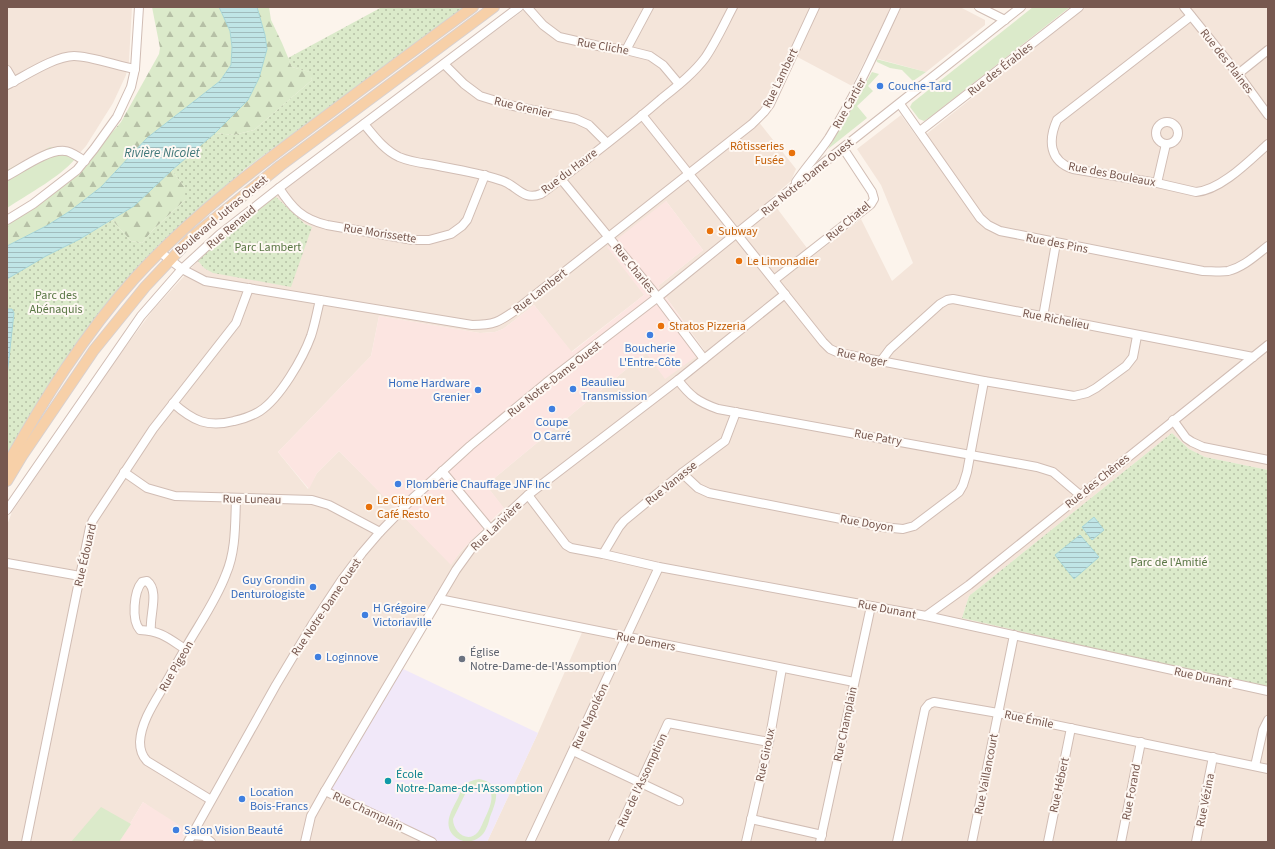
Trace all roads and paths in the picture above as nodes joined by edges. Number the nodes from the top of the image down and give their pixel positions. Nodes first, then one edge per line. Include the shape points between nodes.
1 (139, 7) edge
2 (473, 7) edge
3 (494, 7) edge
4 (519, 7) edge
5 (527, 7) edge
6 (649, 7) edge
7 (733, 7) edge
8 (815, 7) edge
9 (896, 7) edge
10 (979, 7) edge
11 (1021, 7) edge
12 (1079, 7) edge
13 (1184, 7) edge
14 (1191, 16) junction
15 (1005, 20) junction
16 (626, 50) junction
17 (1268, 50) edge
18 (444, 64) junction
19 (7, 70) edge
20 (134, 70) junction
21 (1238, 74) junction
22 (10, 83) edge
23 (679, 84) junction
24 (900, 104) junction
25 (642, 115) junction
26 (1268, 115) edge
27 (364, 124) junction
28 (920, 131) junction
29 (607, 143) junction
30 (1166, 144) dead end
31 (1268, 144) edge
32 (843, 148) junction
33 (85, 161) junction
34 (688, 172) junction
35 (485, 175) junction
36 (7, 176) edge
37 (560, 179) junction
38 (1157, 183) junction
39 (279, 188) junction
40 (789, 191) junction
41 (7, 220) edge
42 (736, 233) junction
43 (609, 237) junction
44 (1056, 243) junction
45 (1268, 246) edge
46 (160, 252) junction
47 (169, 259) junction
48 (182, 269) junction
49 (774, 280) junction
50 (249, 288) junction
51 (785, 294) junction
52 (658, 298) junction
53 (320, 300) junction
54 (1042, 317) junction
55 (1137, 336) junction
56 (1268, 345) edge
57 (1253, 357) junction
58 (704, 359) junction
59 (881, 361) junction
60 (678, 380) junction
61 (984, 380) junction
62 (173, 403) junction
63 (736, 412) junction
64 (1173, 420) junction
65 (971, 454) junction
66 (1268, 460) edge
67 (7, 465) edge
68 (442, 471) junction
69 (124, 472) junction
70 (682, 473) junction
71 (7, 481) edge
72 (528, 495) junction
73 (1080, 495) junction
74 (236, 499) junction
75 (7, 510) edge
76 (490, 530) junction
77 (380, 532) junction
78 (603, 554) junction
79 (7, 563) edge
80 (659, 568) junction
81 (80, 576) junction
82 (439, 599) junction
83 (870, 606) junction
84 (926, 616) junction
85 (151, 631) junction
86 (1014, 635) junction
87 (626, 637) junction
88 (185, 649) junction
89 (782, 668) junction
90 (854, 682) junction
91 (1268, 691) edge
92 (998, 713) junction
93 (1268, 720) edge
94 (1071, 728) junction
95 (769, 742) junction
96 (1141, 742) junction
97 (573, 751) junction
98 (1213, 757) junction
99 (1255, 766) junction
100 (1268, 769) edge
101 (640, 783) junction
102 (325, 791) junction
103 (211, 800) junction
104 (679, 800) dead end
105 (751, 818) junction
106 (821, 838) edge
107 (192, 840) edge
108 (26, 842) edge
109 (212, 842) edge
110 (306, 842) edge
111 (432, 842) edge
112 (530, 842) edge
113 (613, 842) edge
114 (746, 842) edge
115 (897, 842) edge
116 (972, 842) edge
117 (1048, 842) edge
118 (1121, 842) edge
119 (1196, 842) edge

1 - 20 street
2 - 46 main road, Boulevard Jutras Ouest via 244,177
3 - 47 main road, Boulevard Jutras Ouest via 255,185
4 - 18 street, Rue Renaud
5 - 16 street, Rue Cliche via 543,25 560,37
6 - 16 street
7 - 23 street, Rue du Havre via 704,58
8 - 34 street, Rue Lambert via 764,112
9 - 40 street, Rue Cartier via 847,108 828,140
10 - 15 street
11 - 15 street, Rue Notre-Dame Ouest
12 - 28 street, Rue des Érables
13 - 14 street, Rue des Plaines
14 - 21 street, Rue des Plaines
14 - 38 street, Rue des Bouleaux via 1062,115 1057,120 1050,143 1057,159 1073,169
15 - 24 street, Rue Notre-Dame Ouest
16 - 23 street, Rue Cliche via 657,60
17 - 21 street
18 - 27 street, Rue Renaud
18 - 29 street, Rue Grenier via 480,96 576,119 589,125
19 - 22 street
20 - 22 street via 76,56 64,57
20 - 33 street via 131,87 117,117
21 - 26 street, Rue des Plaines
23 - 25 street, Rue du Havre
24 - 28 street, Rue des Pins
24 - 32 street, Rue Notre-Dame Ouest
25 - 29 street, Rue du Havre
25 - 34 street, Rue Roger
27 - 35 street, Rue du Havre via 387,150 403,159
27 - 39 street, Rue Renaud
28 - 44 street, Rue des Pins via 974,210 988,225 1011,234
29 - 37 street, Rue du Havre
30 - 38 street
31 - 38 street, Rue des Bouleaux via 1223,182 1207,190 1196,192
32 - 40 street, Rue Notre-Dame Ouest
32 - 49 street, Rue Chatel via 874,199
33 - 36 street via 66,151 57,151
33 - 41 street via 33,204
34 - 42 street, Rue Roger
34 - 43 street, Rue Lambert
35 - 37 street, Rue du Havre via 505,182 525,196 535,197
35 - 39 street, Rue Morissette via 471,214 462,226 451,234 420,240 327,225 312,220 294,209
37 - 43 street, Rue Charles
39 - 48 street, Rue Renaud via 219,235
40 - 42 street, Rue Notre-Dame Ouest
42 - 49 street, Rue Roger
42 - 52 street, Rue Notre-Dame Ouest
43 - 52 street, Rue Charles
43 - 53 street, Rue Lambert via 516,310 491,325 472,325
44 - 45 street, Rue des Pins via 1203,271 1228,271 1250,260
44 - 54 street
46 - 47 street, Rue Lambert
46 - 67 main road, Boulevard Jutras Ouest via 110,307 86,339 36,414
47 - 48 street, Rue Lambert
47 - 71 main road, Boulevard Jutras Ouest via 94,350
48 - 50 street, Rue Lambert via 205,281
48 - 75 street, Rue Renaud via 141,316
49 - 51 street, Rue Roger
50 - 53 street, Rue Lambert
50 - 62 street, Rue Édouard via 236,322
51 - 58 street, Rue Larivière
51 - 59 street, Rue Roger via 830,349
52 - 58 street, Rue Charles
52 - 68 street, Rue Notre-Dame Ouest via 546,383
53 - 62 street via 303,355 281,389 261,411 244,419 215,424 192,418
54 - 55 street, Rue Richelieu
54 - 59 street, Rue Richelieu via 962,300 947,300
55 - 57 street, Rue Richelieu
55 - 61 street, Rue Roger via 1135,352 1130,361 1096,388 1081,394 1067,395
56 - 57 street, Rue des Chênes
57 - 64 street, Rue des Chênes
58 - 60 street, Rue Larivière
59 - 61 street, Rue Roger
60 - 63 street, Rue Patry via 691,396 705,405
60 - 72 street, Rue Larivière
61 - 65 street, Rue Doyon
62 - 69 street, Rue Édouard
63 - 65 street, Rue Patry
63 - 70 street, Rue Vanasse via 725,441
64 - 66 street via 1186,438 1203,447
64 - 73 street, Rue des Chênes
65 - 70 street, Rue Doyon via 959,492 922,521 903,529 709,493 698,488
65 - 73 street, Rue Patry via 1046,469
68 - 76 street
68 - 77 street, Rue Notre-Dame Ouest
69 - 74 street, Rue Luneau via 147,488 166,495
69 - 81 street, Rue Édouard via 90,527
70 - 78 street, Rue Vanasse via 624,521
72 - 76 street, Rue Larivière
72 - 78 street, Rue Dunant via 566,545
73 - 84 street, Rue des Chênes via 969,585
74 - 77 street, Rue Luneau via 312,500 329,505
74 - 88 street, Rue Pigeon via 235,531 228,570
76 - 82 street, Rue Larivière via 463,559
77 - 103 street, Rue Notre-Dame Ouest via 347,573 310,628
78 - 80 street, Rue Dunant
79 - 81 street
80 - 83 street, Rue Dunant
80 - 87 street, Rue Napoléon
81 - 108 street, Rue Édouard
82 - 87 street, Rue Demers
82 - 102 street, Rue Larivière
83 - 84 street, Rue Dunant
83 - 90 street, Rue Champlain
84 - 86 street, Rue Dunant
85 - 85 street via 140,630 135,622 138,586 147,581 154,589
85 - 88 street via 163,634
86 - 91 street, Rue Dunant
86 - 92 street, Rue Vaillancourt
87 - 89 street, Rue Demers
87 - 97 street, Rue Napoléon
88 - 103 street, Rue Pigeon via 146,718 140,741 141,748 144,759
89 - 90 street, Rue Demers
89 - 95 street, Rue Giroux
90 - 106 street, Rue Champlain
92 - 94 street, Rue Émile
92 - 115 street, Rue Émile via 939,702 929,704 925,709
92 - 116 street, Rue Vaillancourt
93 - 99 street via 1263,730
94 - 96 street, Rue Émile
94 - 117 street, Rue Hébert
95 - 101 street, Rue de l'Assomption via 668,723
95 - 105 street, Rue Giroux
96 - 98 street, Rue Émile
96 - 118 street, Rue Forand
97 - 101 street
97 - 112 street, Rue Napoléon
98 - 99 street, Rue Émile
98 - 119 street, Rue Vézina
99 - 100 street, Rue Émile
101 - 104 street
101 - 113 street, Rue de l'Assomption
102 - 110 street, Rue Larivière via 311,816
102 - 111 street, Rue Champlain
103 - 107 street, Rue Notre-Dame Ouest
105 - 106 street
105 - 114 street, Rue Giroux
107 - 109 street via 204,836

